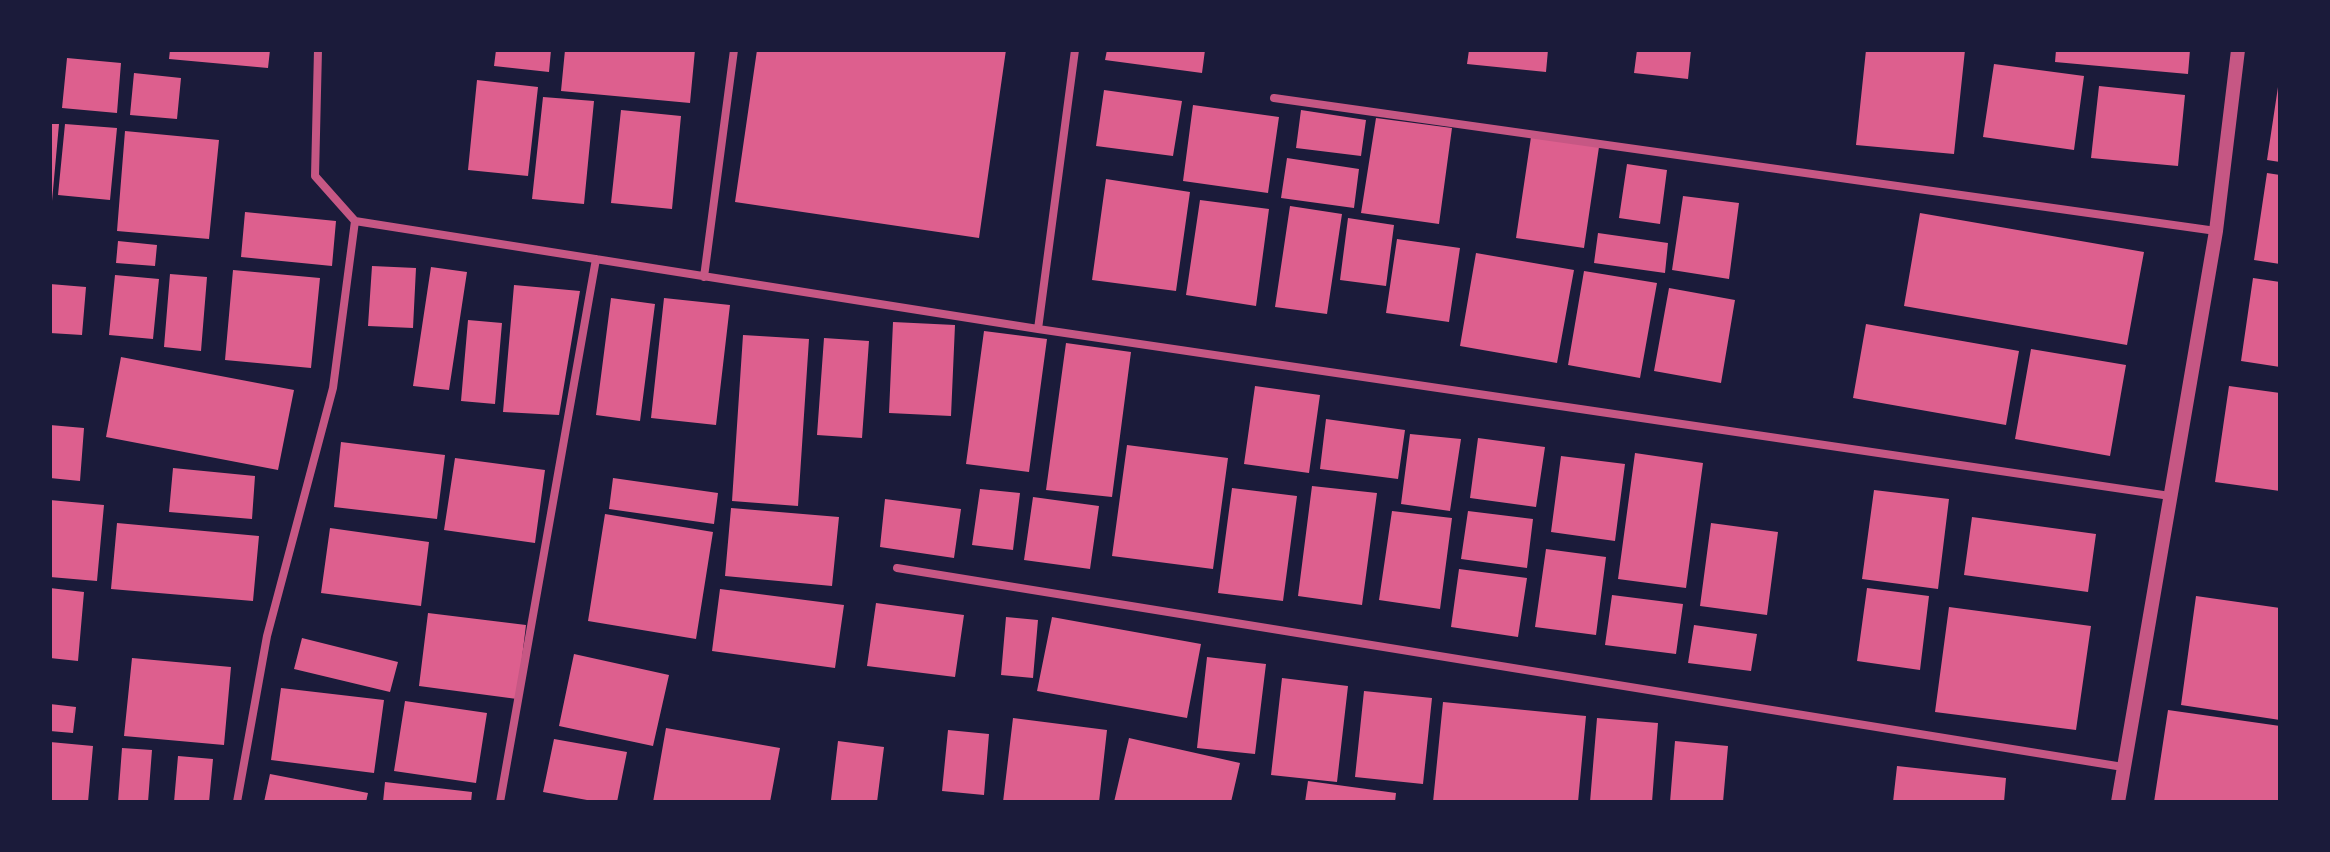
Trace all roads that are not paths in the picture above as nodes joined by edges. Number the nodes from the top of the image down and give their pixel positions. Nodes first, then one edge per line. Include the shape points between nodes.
1 (318, 50) edge
2 (734, 50) edge
3 (1075, 50) edge
4 (2238, 50) edge
5 (1274, 98) dead end
6 (355, 221) junction
7 (2216, 231) junction
8 (596, 259) junction
9 (704, 277) junction
10 (1038, 329) junction
11 (2170, 496) junction
12 (897, 568) dead end
13 (2123, 767) junction
14 (237, 802) edge
15 (500, 802) edge
16 (2118, 802) edge

1 - 6 street via 315,176
2 - 9 street
3 - 10 street
4 - 7 street
5 - 7 street
6 - 8 street
6 - 14 street via 333,388 267,636
7 - 11 street
8 - 9 street
8 - 15 street
9 - 10 street
10 - 11 street
11 - 13 street
12 - 13 street
13 - 16 street

